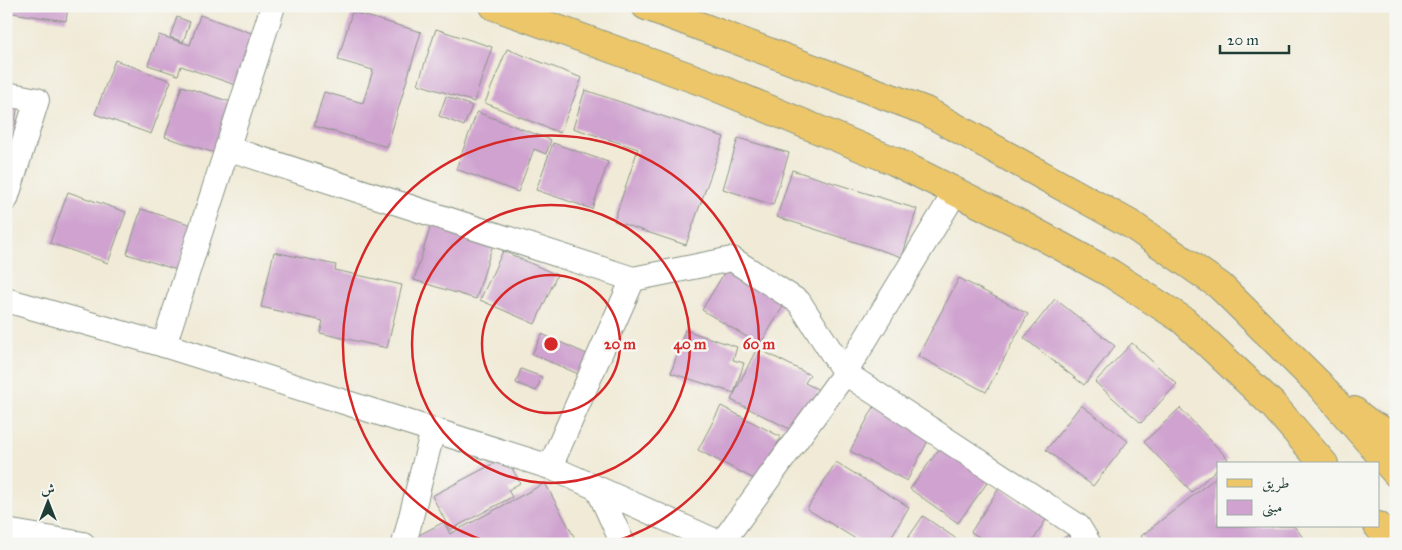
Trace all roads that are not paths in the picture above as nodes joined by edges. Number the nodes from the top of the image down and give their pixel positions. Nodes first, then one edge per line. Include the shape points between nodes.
1 (273, 6) edge
2 (494, 6) edge
3 (646, 6) edge
4 (6, 94) edge
5 (228, 148) junction
6 (956, 191) junction
7 (6, 199) edge
8 (633, 279) junction
9 (6, 300) edge
10 (164, 345) junction
11 (845, 373) junction
12 (1320, 384) junction
13 (433, 430) junction
14 (1396, 434) edge
15 (1322, 462) edge
16 (550, 468) junction
17 (1396, 473) edge
18 (598, 489) junction
19 (1380, 528) edge
20 (6, 531) edge
21 (84, 544) edge
22 (404, 544) edge
23 (623, 544) edge
24 (721, 544) edge
25 (1089, 544) edge
26 (1393, 544) edge

1 - 5 street
2 - 6 main road via 706,83 894,161
3 - 12 main road via 926,111 1132,225 1220,286
4 - 7 street via 37,100
5 - 8 street
5 - 10 street
6 - 11 street
6 - 15 main road via 1110,273 1183,320 1273,405
8 - 11 street via 732,259 799,302
8 - 16 street
9 - 10 street
10 - 13 street
11 - 24 street
11 - 25 street via 1078,526
12 - 14 main road via 1366,422
12 - 17 main road
13 - 16 street
13 - 22 street
16 - 18 street
18 - 23 street
18 - 24 street
19 - 26 main road
20 - 21 street

